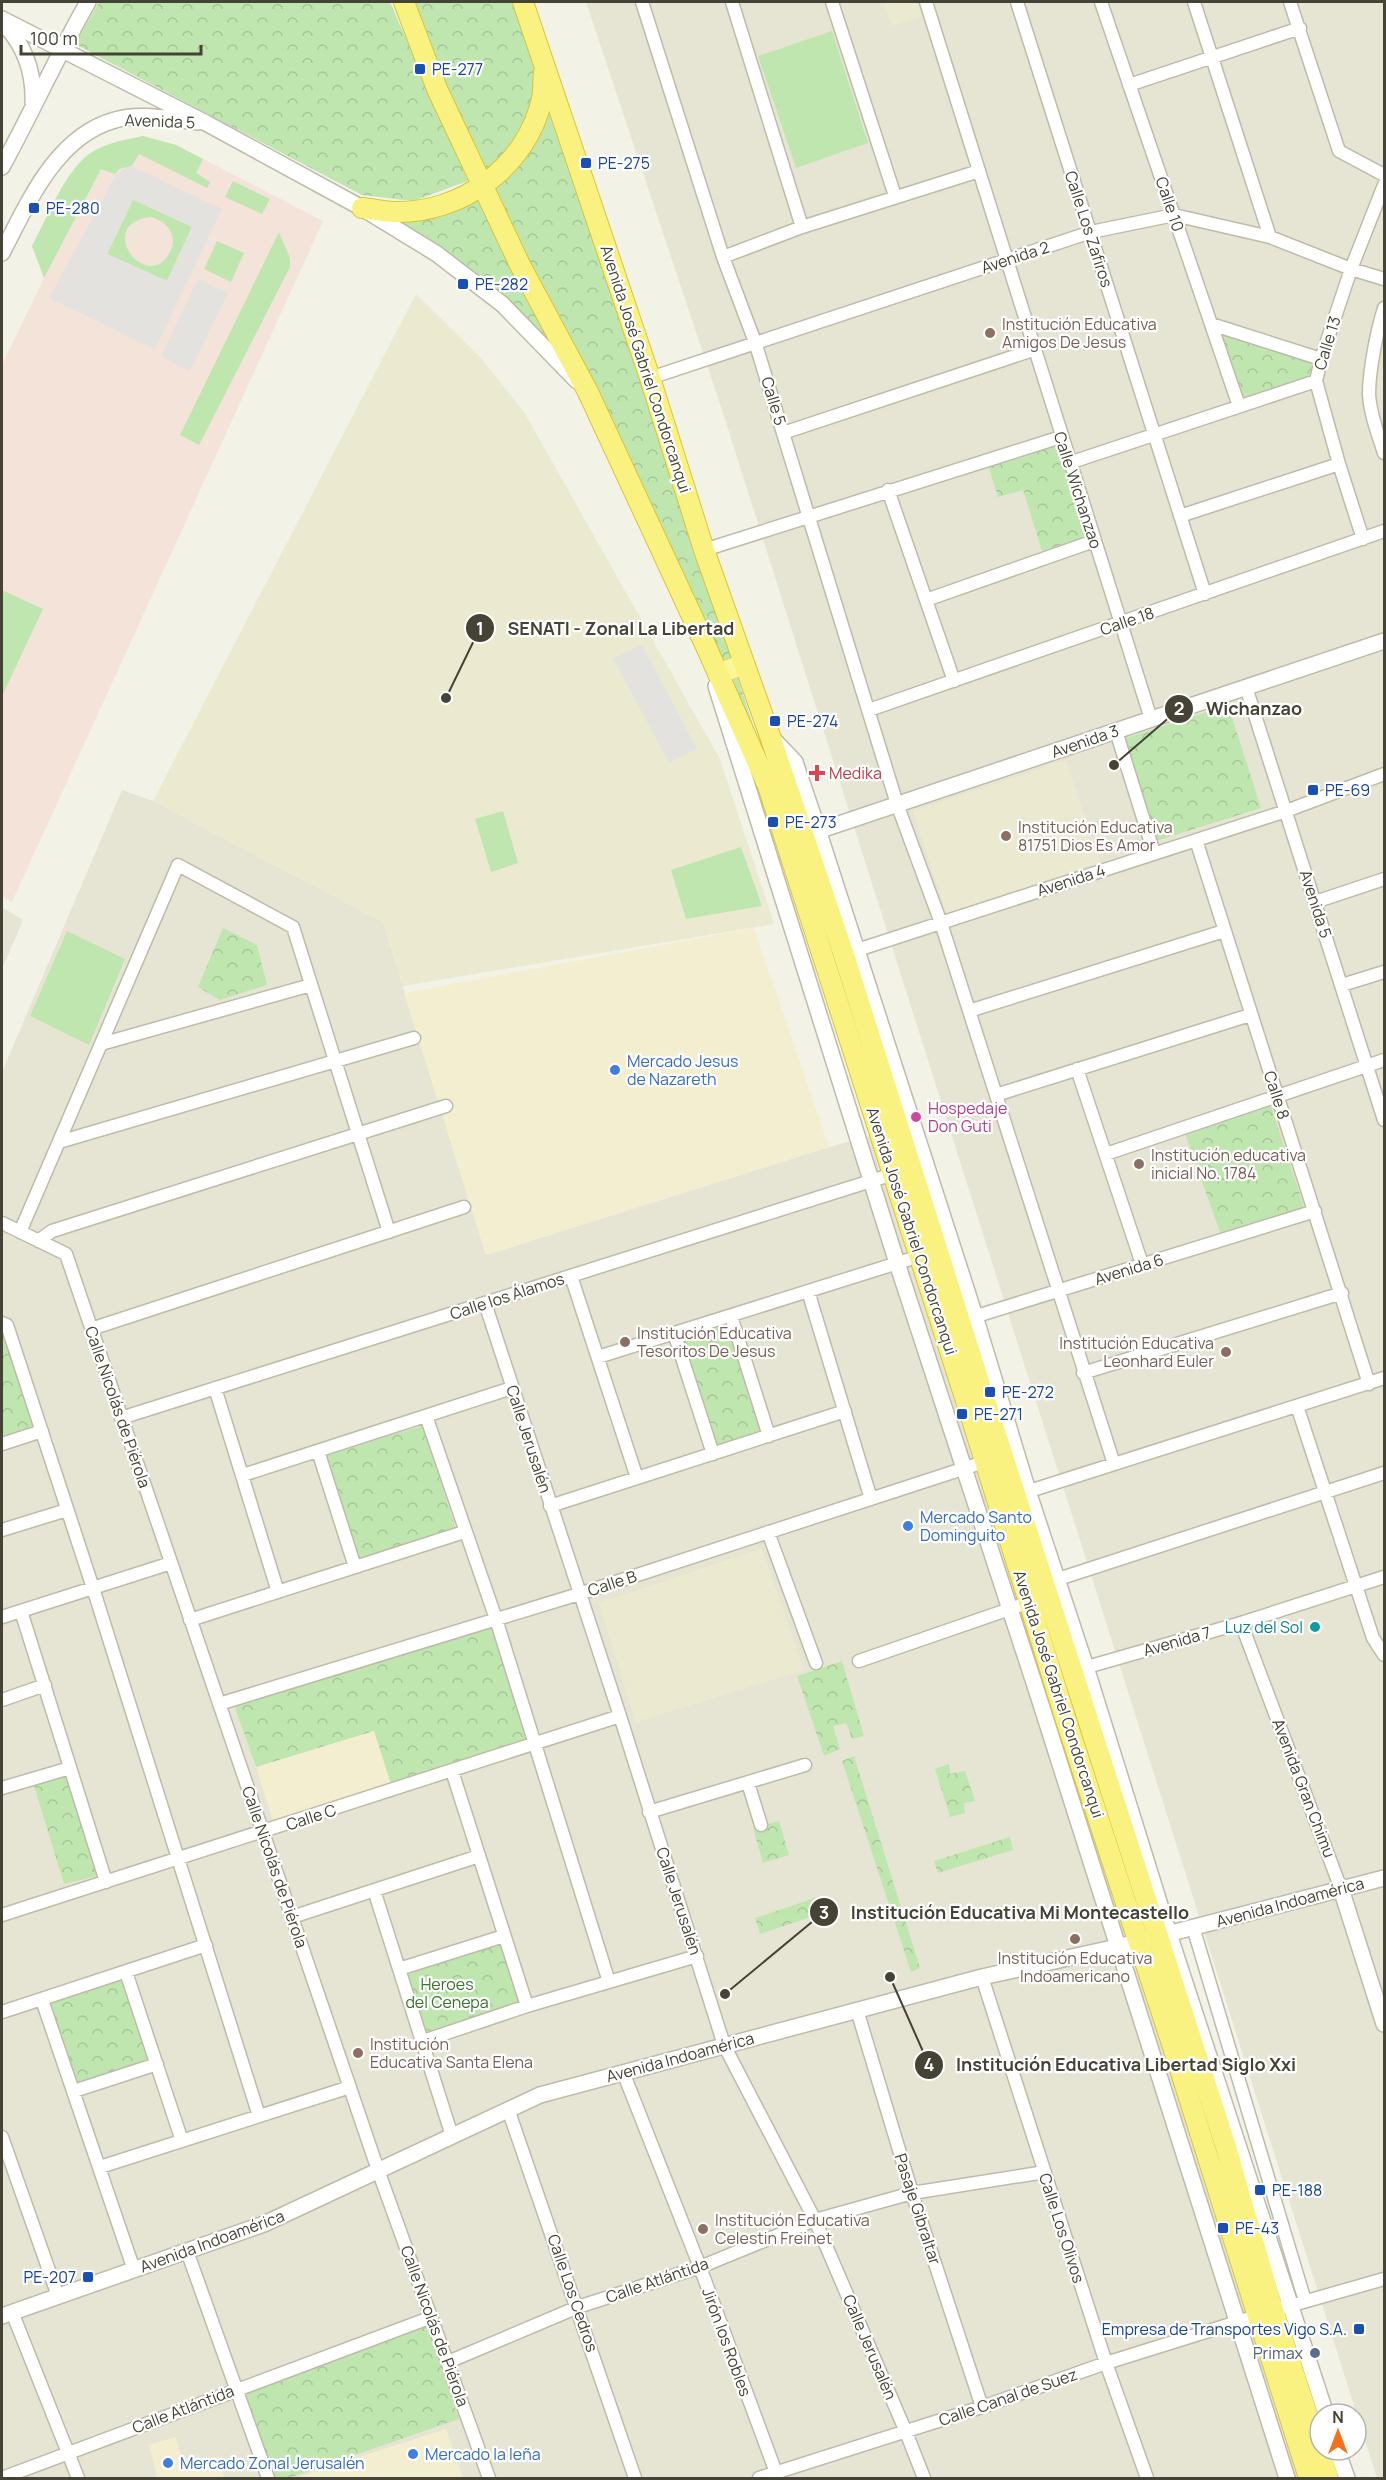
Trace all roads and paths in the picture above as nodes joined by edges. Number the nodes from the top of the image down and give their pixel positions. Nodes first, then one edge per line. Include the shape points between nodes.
1 (88, 2) edge
2 (404, 2) edge
3 (523, 2) edge
4 (642, 2) edge
5 (732, 2) edge
6 (832, 2) edge
7 (926, 2) edge
8 (1017, 2) edge
9 (1101, 2) edge
10 (1194, 2) edge
11 (1290, 2) edge
12 (2, 20) edge
13 (1300, 28) junction
14 (61, 49) junction
15 (1212, 58) junction
16 (545, 63) junction
17 (1129, 85) junction
18 (33, 109) junction
19 (206, 123) junction
20 (2, 167) edge
21 (979, 171) junction
22 (1384, 175) edge
23 (1384, 185) edge
24 (483, 187) junction
25 (895, 196) junction
26 (362, 208) junction
27 (1174, 215) junction
28 (802, 227) junction
29 (1091, 232) junction
30 (1270, 237) junction
31 (3, 247) edge
32 (723, 257) junction
33 (1005, 260) junction
34 (1351, 269) junction
35 (1384, 279) edge
36 (1384, 308) edge
37 (1211, 324) junction
38 (755, 342) junction
39 (1034, 350) junction
40 (1321, 359) junction
41 (650, 378) junction
42 (1316, 381) junction
43 (588, 392) junction
44 (1239, 406) junction
45 (783, 433) junction
46 (1153, 435) junction
47 (1061, 437) junction
48 (1384, 453) edge
49 (1069, 463) junction
50 (1339, 464) junction
51 (888, 490) junction
52 (810, 515) junction
53 (1180, 516) junction
54 (1384, 531) edge
55 (1364, 539) junction
56 (1094, 541) junction
57 (704, 550) junction
58 (1205, 594) junction
59 (926, 600) junction
60 (1120, 623) junction
61 (1384, 641) edge
62 (705, 642) junction
63 (744, 664) junction
64 (718, 674) junction
65 (954, 681) junction
66 (1246, 687) junction
67 (869, 710) junction
68 (1151, 719) junction
69 (1116, 731) junction
70 (1384, 774) edge
71 (897, 804) junction
72 (1286, 810) junction
73 (803, 836) junction
74 (1196, 840) junction
75 (1154, 853) junction
76 (1384, 879) edge
77 (1315, 902) junction
78 (941, 923) junction
79 (1224, 931) junction
80 (850, 952) junction
81 (824, 962) junction
82 (1384, 972) edge
83 (311, 985) junction
84 (1342, 985) junction
85 (969, 1011) junction
86 (1250, 1015) junction
87 (414, 1038) dead end
88 (101, 1044) junction
89 (1384, 1060) edge
90 (334, 1061) junction
91 (1367, 1065) junction
92 (1077, 1070) junction
93 (996, 1095) junction
94 (1278, 1096) junction
95 (446, 1106) dead end
96 (1384, 1120) edge
97 (357, 1134) junction
98 (59, 1142) junction
99 (1106, 1154) junction
100 (893, 1174) junction
101 (872, 1180) junction
102 (464, 1207) dead end
103 (1315, 1211) junction
104 (2, 1223) edge
105 (20, 1232) junction
106 (389, 1232) junction
107 (38, 1241) junction
108 (920, 1256) junction
109 (897, 1263) junction
110 (1142, 1264) junction
111 (571, 1276) junction
112 (1059, 1290) junction
113 (808, 1291) junction
114 (1342, 1293) junction
115 (485, 1303) junction
116 (731, 1316) junction
117 (959, 1321) junction
118 (2, 1323) edge
119 (91, 1329) junction
120 (674, 1333) junction
121 (598, 1357) junction
122 (1083, 1373) junction
123 (1384, 1378) edge
124 (1369, 1384) junction
125 (215, 1388) junction
126 (512, 1388) junction
127 (1297, 1406) junction
128 (845, 1411) junction
129 (426, 1416) junction
130 (121, 1418) junction
131 (42, 1431) junction
132 (769, 1436) junction
133 (2, 1444) edge
134 (318, 1451) junction
135 (713, 1454) junction
136 (994, 1459) junction
137 (1114, 1464) junction
138 (964, 1469) junction
139 (1384, 1473) edge
140 (243, 1475) junction
141 (637, 1478) junction
142 (1326, 1491) junction
143 (1022, 1493) junction
144 (871, 1499) junction
145 (550, 1506) junction
146 (67, 1510) junction
147 (2, 1530) edge
148 (464, 1532) junction
149 (768, 1532) junction
150 (171, 1563) junction
151 (355, 1567) junction
152 (1384, 1577) edge
153 (1051, 1582) junction
154 (1356, 1587) junction
155 (93, 1588) junction
156 (278, 1592) junction
157 (579, 1594) junction
158 (1030, 1602) junction
159 (1010, 1609) junction
160 (21, 1611) junction
161 (2, 1617) edge
162 (496, 1619) junction
163 (190, 1620) junction
164 (1241, 1623) junction
165 (1379, 1636) edge
166 (1384, 1655) edge
167 (859, 1661) dead end
168 (816, 1663) dead end
169 (1080, 1669) junction
170 (45, 1685) junction
171 (2, 1700) edge
172 (219, 1704) junction
173 (620, 1716) junction
174 (534, 1744) junction
175 (806, 1765) dead end
176 (70, 1768) junction
177 (452, 1771) junction
178 (748, 1783) junction
179 (2, 1788) edge
180 (649, 1812) junction
181 (761, 1825) dead end
182 (263, 1833) junction
183 (479, 1856) junction
184 (179, 1859) junction
185 (1384, 1878) edge
186 (106, 1882) junction
187 (1341, 1888) junction
188 (374, 1890) junction
189 (2, 1915) edge
190 (292, 1917) junction
191 (1193, 1927) junction
192 (1163, 1935) junction
193 (504, 1936) junction
194 (1138, 1942) junction
195 (206, 1945) junction
196 (1116, 1947) junction
197 (697, 1956) junction
198 (399, 1969) junction
199 (126, 1972) junction
200 (982, 1977) junction
201 (609, 1982) junction
202 (42, 2000) junction
203 (527, 2006) junction
204 (857, 2010) junction
205 (2, 2012) edge
206 (1384, 2024) edge
207 (423, 2041) junction
208 (724, 2045) junction
209 (157, 2064) junction
210 (623, 2072) junction
211 (350, 2087) junction
212 (74, 2091) junction
213 (508, 2109) junction
214 (259, 2116) junction
215 (452, 2136) junction
216 (2, 2137) edge
217 (182, 2141) junction
218 (100, 2168) junction
219 (378, 2170) junction
220 (1045, 2172) junction
221 (912, 2193) junction
222 (815, 2220) junction
223 (186, 2251) junction
224 (699, 2267) junction
225 (134, 2270) junction
226 (1384, 2278) edge
227 (58, 2296) junction
228 (578, 2307) junction
229 (1281, 2308) junction
230 (7, 2314) edge
231 (432, 2317) junction
232 (1237, 2323) junction
233 (448, 2362) junction
234 (1106, 2363) junction
235 (237, 2389) junction
236 (1321, 2402) edge
237 (981, 2407) junction
238 (906, 2432) junction
239 (68, 2453) junction
240 (1341, 2462) edge
241 (777, 2476) edge
242 (2, 2478) edge
243 (78, 2478) edge
244 (268, 2478) edge
245 (489, 2478) edge
246 (635, 2478) edge
247 (759, 2478) edge
248 (924, 2478) edge
249 (1147, 2478) edge
250 (1287, 2478) edge
251 (1309, 2478) edge
252 (1328, 2478) edge
253 (1347, 2478) edge

1 - 14 street
2 - 24 highway, Avenida José Gabriel Condorcanqui via 437,89
3 - 16 highway, Avenida José Gabriel Condorcanqui
4 - 32 street, Calle 5
5 - 28 street
6 - 25 street
7 - 21 street
8 - 29 street, Calle Los Zafiros
9 - 17 street, Calle 10
10 - 15 street
11 - 13 street
12 - 14 street
12 - 18 street via 28,59 34,84
13 - 15 street
13 - 22 street via 1339,151
14 - 18 street
14 - 19 street
15 - 17 street
15 - 30 street
16 - 24 highway via 542,99 530,133 510,163
16 - 41 highway, Avenida José Gabriel Condorcanqui
17 - 27 street, Calle 10
18 - 20 street
19 - 26 street
19 - 31 street, Avenida 5 via 139,117 115,120 81,135 48,171
21 - 25 street
21 - 33 street
23 - 34 street, Calle 13
24 - 26 highway via 455,202 425,210 393,212
24 - 43 highway, Avenida José Gabriel Condorcanqui
25 - 28 street
26 - 43 street via 437,254 502,304
27 - 29 street, Avenida 2
27 - 30 street, Avenida 2
27 - 37 street, Calle 10
28 - 32 street
29 - 33 street, Avenida 2
29 - 46 street, Calle Los Zafiros
30 - 34 street, Avenida 2
32 - 38 street, Calle 5
33 - 38 street, Avenida 2
33 - 39 street, Calle Wichanzao
34 - 35 street, Avenida 2
34 - 40 street, Calle 13
36 - 48 street via 1370,394
37 - 40 street
37 - 44 street, Calle 10
38 - 41 street, Avenida 2
38 - 45 street, Calle 5
39 - 45 street
39 - 47 street, Calle Wichanzao
40 - 42 street, Calle 13
41 - 57 highway, Avenida José Gabriel Condorcanqui
42 - 44 street
42 - 50 street, Calle 13
43 - 62 highway, Avenida José Gabriel Condorcanqui
44 - 46 street
45 - 52 street, Calle 5
46 - 49 street
46 - 53 street, Calle Los Zafiros
47 - 49 street, Calle Wichanzao
47 - 51 street
49 - 56 street, Calle Wichanzao
50 - 53 street
50 - 55 street, Calle 13
51 - 52 street
51 - 59 street
52 - 57 street
52 - 67 street, Calle 5
53 - 58 street, Calle Los Zafiros
54 - 55 street, Calle 18
55 - 58 street, Calle 18
56 - 59 street
56 - 60 street, Calle Wichanzao
57 - 63 highway, Avenida José Gabriel Condorcanqui
58 - 60 street, Calle 18
59 - 65 street
60 - 65 street, Calle 18
60 - 68 street, Calle Wichanzao
61 - 66 street, Avenida 3
62 - 64 highway, Avenida José Gabriel Condorcanqui
62 - 101 street, Avenida José Gabriel Condorcanqui via 740,767
63 - 64 main road
63 - 73 highway, Avenida José Gabriel Condorcanqui
64 - 73 highway, Avenida José Gabriel Condorcanqui via 768,786
65 - 67 street, Calle 18
66 - 68 street, Avenida 3
66 - 72 street, Avenida 5
67 - 71 street, Calle 5
68 - 69 street, Avenida 3
69 - 71 street, Avenida 3
69 - 75 street
70 - 72 street, Avenida 4
71 - 73 street, Avenida 3
71 - 78 street, Calle 5
72 - 74 street, Avenida 4
72 - 77 street, Avenida 5
73 - 80 highway, Avenida José Gabriel Condorcanqui
73 - 81 highway, Avenida José Gabriel Condorcanqui
74 - 75 street, Avenida 4
74 - 79 street, Calle 8
75 - 78 street, Avenida 4
76 - 77 street
77 - 84 street, Avenida 5
78 - 80 street, Avenida 4
78 - 85 street, Calle 5
79 - 85 street
79 - 86 street, Calle 8
80 - 81 street, Avenida 4
80 - 117 highway, Avenida José Gabriel Condorcanqui
81 - 100 highway, Avenida José Gabriel Condorcanqui
82 - 84 street
83 - 88 street
83 - 88 street via 293,927 178,865
83 - 90 street
84 - 91 street, Avenida 5
85 - 93 street, Calle 5
86 - 92 street
86 - 94 street, Calle 8
87 - 90 street
88 - 98 street
89 - 91 street
90 - 97 street
90 - 98 street
91 - 94 street
91 - 96 street, Avenida 5
92 - 93 street
92 - 99 street
93 - 112 street, Calle 5
94 - 99 street
94 - 103 street, Calle 8
95 - 97 street
97 - 106 street
97 - 107 street via 52,1231
98 - 105 street
99 - 110 street
100 - 101 street, Calle los Álamos
100 - 108 highway, Avenida José Gabriel Condorcanqui
101 - 109 street, Avenida José Gabriel Condorcanqui
101 - 111 street, Calle los Álamos
102 - 106 street
103 - 110 street, Avenida 6
103 - 114 street, Calle 8
104 - 105 street
105 - 107 street
106 - 119 street
107 - 119 street, Calle Nicolás de Piérola via 66,1254
108 - 109 street
108 - 117 highway, Avenida José Gabriel Condorcanqui
109 - 113 street
109 - 138 street, Avenida José Gabriel Condorcanqui
110 - 112 street, Avenida 6
111 - 115 street, Calle los Álamos
111 - 121 street
112 - 117 street, Avenida 6
112 - 122 street, Calle 5
113 - 116 street
113 - 128 street
114 - 122 street
114 - 124 street, Calle 8
115 - 125 street, Calle los Álamos
115 - 126 street, Calle Jerusalén
116 - 120 street
116 - 132 street
117 - 136 highway, Avenida José Gabriel Condorcanqui
117 - 143 street, Avenida José Gabriel Condorcanqui
118 - 131 street via 7,1325
119 - 130 street, Calle Nicolás de Piérola
120 - 121 street
120 - 135 street
121 - 141 street
122 - 137 street, Calle 5
123 - 124 street
124 - 127 street
125 - 130 street, Calle los Álamos
125 - 140 street
126 - 129 street
126 - 145 street, Calle Jerusalén
127 - 137 street
127 - 142 street
128 - 132 street
128 - 144 street
129 - 134 street
129 - 148 street
130 - 150 street, Calle Nicolás de Piérola
131 - 133 street
131 - 146 street
132 - 135 street
134 - 140 street
134 - 151 street
135 - 141 street
136 - 138 street, Calle B
136 - 143 highway, Avenida José Gabriel Condorcanqui
136 - 158 highway, Avenida José Gabriel Condorcanqui
137 - 143 street
138 - 144 street, Calle B
138 - 159 street, Avenida José Gabriel Condorcanqui
139 - 142 street
140 - 156 street
141 - 145 street
142 - 153 street
142 - 154 street
143 - 153 highway, Avenida José Gabriel Condorcanqui
144 - 149 street, Calle B
145 - 157 street, Calle Jerusalén
146 - 147 street
146 - 155 street
148 - 151 street
148 - 162 street
149 - 157 street, Calle B
149 - 168 street
150 - 155 street
150 - 163 street, Calle Nicolás de Piérola
151 - 156 street
152 - 154 street, Avenida 7
153 - 158 street
153 - 169 highway, Avenida José Gabriel Condorcanqui
154 - 164 street, Avenida 7
154 - 165 street
155 - 160 street
155 - 184 street
156 - 163 street
157 - 162 street, Calle B
157 - 173 street, Calle Jerusalén
158 - 159 street
158 - 194 highway, Avenida José Gabriel Condorcanqui
159 - 167 street
159 - 196 street, Avenida José Gabriel Condorcanqui
160 - 161 street
160 - 170 street
162 - 172 street, Calle B
162 - 174 street
163 - 172 street, Calle Nicolás de Piérola
164 - 169 street, Avenida 7
164 - 187 street, Avenida Gran Chimu
165 - 166 street
169 - 192 highway, Avenida José Gabriel Condorcanqui
170 - 171 street
170 - 176 street
172 - 182 street, Calle Nicolás de Piérola
173 - 174 street, Calle C
173 - 180 street, Calle Jerusalén
174 - 177 street, Calle C
174 - 201 street
175 - 178 street
176 - 179 street
176 - 186 street
177 - 182 street, Calle C
177 - 183 street
178 - 180 street
178 - 181 street
180 - 197 street, Calle Jerusalén
182 - 184 street, Calle C
182 - 190 street, Calle Nicolás de Piérola
183 - 188 street
183 - 193 street
184 - 186 street, Calle C
184 - 195 street
185 - 187 street, Avenida Indoamérica
186 - 189 street, Calle C
187 - 191 street, Avenida Indoamérica
187 - 206 street, Avenida Gran Chimu
188 - 190 street
188 - 198 street
190 - 211 street, Calle Nicolás de Piérola
191 - 192 street, Avenida Indoamérica
191 - 229 street
192 - 194 street, Avenida Indoamérica
192 - 229 highway, Avenida José Gabriel Condorcanqui via 1226,2147
193 - 198 street
193 - 203 street
194 - 196 street, Avenida Indoamérica
194 - 229 highway, Avenida José Gabriel Condorcanqui
195 - 199 street
195 - 214 street
196 - 200 street, Avenida Indoamérica
196 - 232 street, Avenida José Gabriel Condorcanqui
197 - 201 street
197 - 208 street, Calle Jerusalén
198 - 207 street
199 - 202 street
199 - 209 street
200 - 204 street, Avenida Indoamérica
200 - 220 street, Calle Los Olivos
201 - 203 street
202 - 205 street
202 - 212 street
203 - 207 street
204 - 208 street, Avenida Indoamérica
204 - 221 street, Pasaje Gibraltar
207 - 215 street
208 - 210 street, Avenida Indoamérica
208 - 222 street, Calle Jerusalén
209 - 212 street
209 - 217 street
210 - 213 street, Avenida Indoamérica via 540,2095
210 - 224 street, Jirón los Robles
211 - 214 street
211 - 219 street, Calle Nicolás de Piérola
212 - 218 street
213 - 215 street, Avenida Indoamérica
213 - 228 street, Calle Los Cedros
214 - 217 street
215 - 219 street, Avenida Indoamérica
216 - 227 street
217 - 218 street
218 - 225 street
219 - 223 street, Avenida Indoamérica via 264,2224
219 - 231 street, Calle Nicolás de Piérola
220 - 221 street, Calle Atlántida
220 - 234 street, Calle Los Olivos
221 - 222 street, Calle Atlántida
221 - 237 street, Pasaje Gibraltar
222 - 224 street, Calle Atlántida
222 - 238 street, Calle Jerusalén
223 - 225 street, Avenida Indoamérica
223 - 235 street
224 - 228 street, Calle Atlántida
224 - 241 street, Jirón los Robles
225 - 227 street, Avenida Indoamérica
226 - 229 street, Calle Canal de Suez
227 - 230 street, Avenida Indoamérica
228 - 233 street, Calle Atlántida
228 - 246 street, Calle Los Cedros
229 - 232 street, Calle Canal de Suez
229 - 236 street, Avenida José Gabriel Condorcanqui
229 - 251 highway, Avenida José Gabriel Condorcanqui
229 - 252 highway, Avenida José Gabriel Condorcanqui
230 - 239 street
231 - 233 street, Calle Nicolás de Piérola
231 - 235 street, Calle Atlántida
232 - 234 street, Calle Canal de Suez
232 - 250 street, Avenida José Gabriel Condorcanqui
233 - 245 street, Calle Nicolás de Piérola
234 - 237 street, Calle Canal de Suez
234 - 249 street, Calle Los Olivos
235 - 239 street, Calle Atlántida
235 - 244 street
237 - 238 street, Calle Canal de Suez
238 - 241 street, Calle Canal de Suez
238 - 248 street, Calle Jerusalén
239 - 242 street, Calle Atlántida
239 - 243 street
240 - 253 street
241 - 247 street, Calle Canal de Suez

